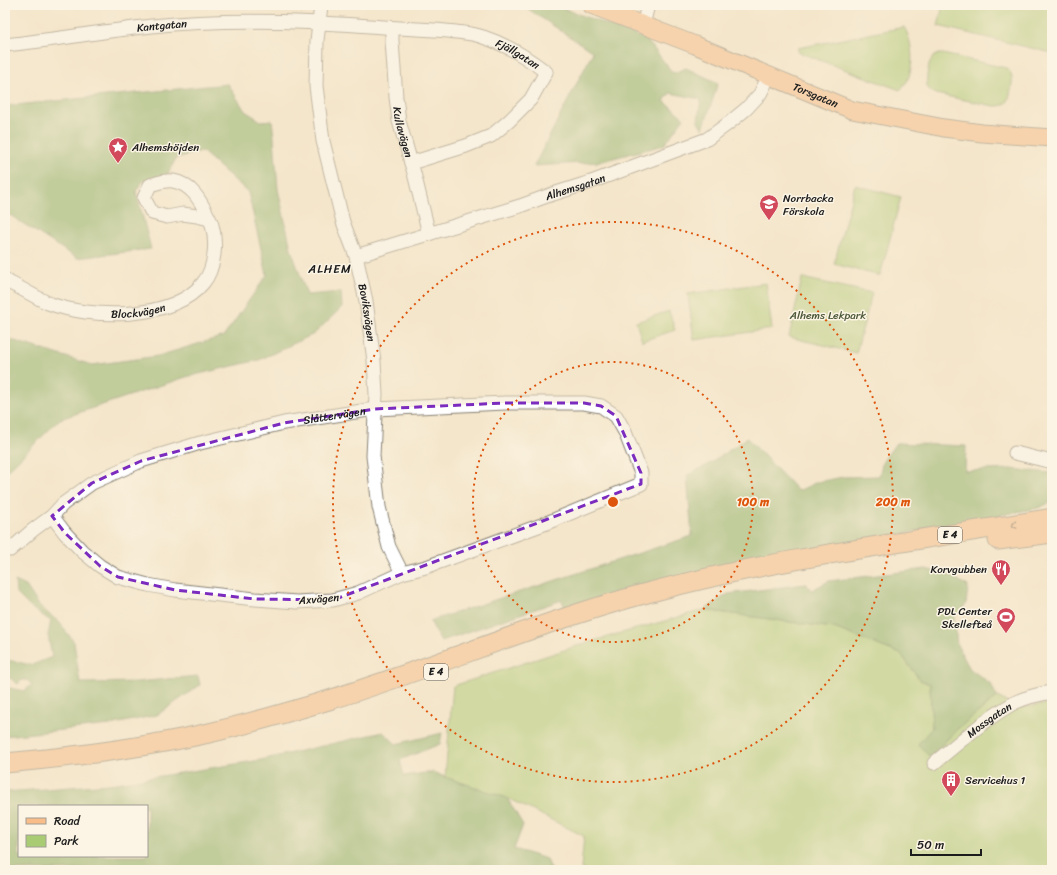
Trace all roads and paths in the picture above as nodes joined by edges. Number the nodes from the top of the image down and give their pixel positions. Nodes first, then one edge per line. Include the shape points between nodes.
1 (321, 5) edge
2 (591, 5) edge
3 (648, 5) edge
4 (319, 23) junction
5 (643, 25) junction
6 (392, 28) junction
7 (5, 45) edge
8 (769, 76) junction
9 (1052, 138) edge
10 (411, 163) junction
11 (209, 219) junction
12 (428, 234) junction
13 (356, 256) junction
14 (5, 279) edge
15 (375, 409) junction
16 (1015, 453) dead end
17 (1052, 462) edge
18 (641, 484) joint
19 (52, 516) junction
20 (1052, 518) edge
21 (1052, 533) edge
22 (10, 550) dead end
23 (402, 573) junction
24 (1052, 692) edge
25 (5, 763) edge
26 (934, 763) dead end
27 (5, 773) edge

1 - 4 street, Boviksvägen
2 - 5 main road, Torsgatan
3 - 5 street
4 - 6 street, Fjällgatan
4 - 7 street, Kantgatan via 206,22 152,26
4 - 13 street, Boviksvägen via 316,86 324,141 343,222
5 - 8 main road, Torsgatan
6 - 10 street, Kullavägen via 399,121
6 - 10 street, Fjällgatan via 438,30 483,36 533,62 546,72 531,99 491,136
8 - 9 main road, Torsgatan via 852,110 982,134
8 - 12 street, Alhemsgatan via 760,94 746,109 707,139 591,182
10 - 12 street, Kullavägen
11 - 11 street, Blockvägen via 199,199 187,187 174,182 162,181 150,185 144,198 152,213 168,217 183,214
11 - 14 street, Blockvägen via 215,245 213,264 204,283 189,296 169,306 151,311 118,314 89,313 48,303
12 - 13 street, Alhemsgatan
13 - 15 street, Boviksvägen via 366,301 374,361
15 - 18 street, Slåttervägen via 506,403 584,403 601,406 616,416 625,432 641,473
15 - 19 street, Slåttervägen via 284,423 141,460 92,483 63,504
15 - 23 street, Boviksvägen via 373,456 379,507 390,547
16 - 17 street
18 - 23 street, Axvägen via 537,527 426,567
19 - 22 street, Slåttervägen
19 - 23 street, Axvägen via 82,551 118,577 176,590 255,600 333,600 358,594
20 -> 25 highway, E 4 via 848,551 721,575 646,593 572,616 338,697 262,720 158,743
21 - 27 highway, E 4 via 863,558 707,586 610,613 330,709 268,727 165,751
24 - 26 street, Mossgatan via 1017,702 996,714

